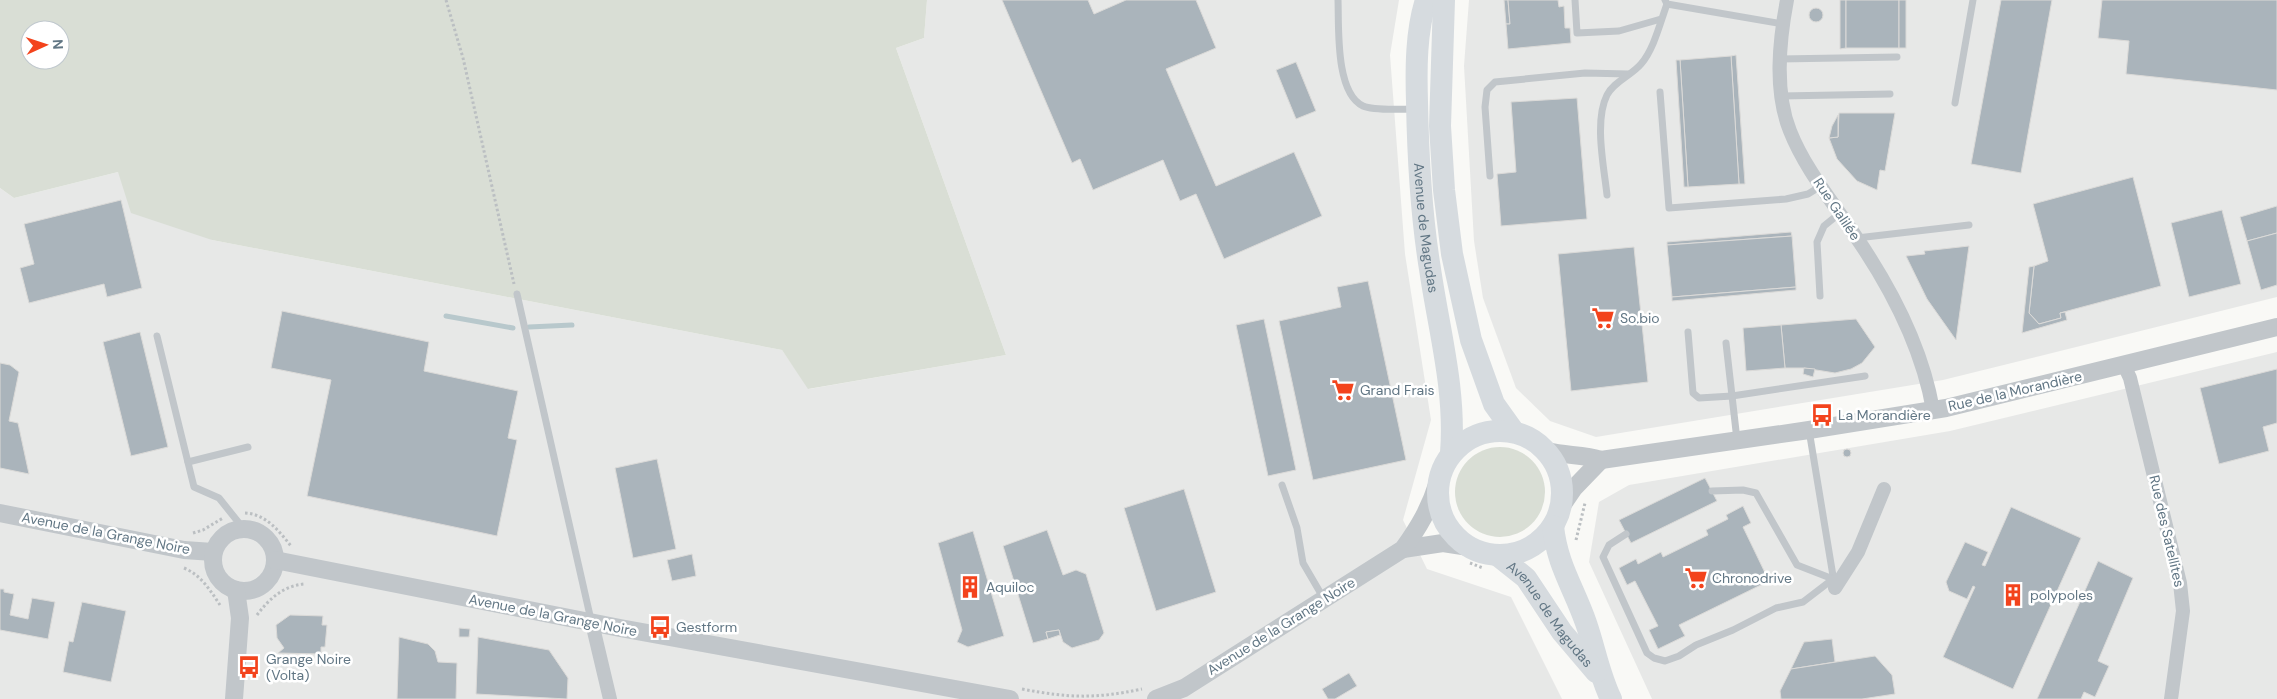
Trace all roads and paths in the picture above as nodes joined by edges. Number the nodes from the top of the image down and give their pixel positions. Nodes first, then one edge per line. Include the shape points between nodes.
1 (446, 0) edge
2 (1338, 0) edge
3 (1426, 0) edge
4 (1444, 0) edge
5 (1575, 0) edge
6 (1787, 0) edge
7 (1973, 0) edge
8 (1666, 2) edge
9 (1661, 20) junction
10 (1783, 24) junction
11 (1897, 57) dead end
12 (1780, 59) junction
13 (1628, 74) junction
14 (1660, 92) dead end
15 (1890, 94) dead end
16 (1781, 96) junction
17 (1955, 103) dead end
18 (1417, 109) junction
19 (1490, 176) dead end
20 (1821, 186) junction
21 (1607, 195) dead end
22 (1840, 213) junction
23 (1969, 224) dead end
24 (1857, 238) junction
25 (517, 294) joint
26 (1820, 296) dead end
27 (2277, 327) edge
28 (1688, 332) dead end
29 (157, 336) dead end
30 (1726, 343) dead end
31 (2124, 366) junction
32 (1865, 376) dead end
33 (1732, 396) junction
34 (1933, 410) junction
35 (1810, 430) junction
36 (1514, 432) junction
37 (1737, 440) junction
38 (248, 447) dead end
39 (1547, 451) junction
40 (1451, 453) junction
41 (1601, 460) junction
42 (188, 462) junction
43 (1438, 482) junction
44 (1282, 484) dead end
45 (1884, 489) dead end
46 (1712, 491) dead end
47 (0, 513) edge
48 (232, 514) junction
49 (1557, 516) junction
50 (242, 528) junction
51 (189, 534) dead end
52 (1626, 534) dead end
53 (1403, 549) junction
54 (299, 551) dead end
55 (213, 552) junction
56 (1468, 554) junction
57 (275, 560) junction
58 (1492, 562) junction
59 (1834, 583) junction
60 (236, 590) junction
61 (1324, 599) junction
62 (592, 623) junction
63 (1600, 677) junction
64 (1153, 692) edge
65 (1012, 693) edge
66 (234, 699) edge
67 (610, 699) edge
68 (1611, 699) edge
69 (2171, 699) edge

1 - 25 path via 463,58
2 - 18 lane via 1339,61 1352,96 1364,106
3 - 18 main road, Avenue de Magudas via 1419,44
4 - 36 main road, Avenue de Magudas via 1441,142 1452,254 1471,340 1494,404
5 - 9 lane via 1577,33 1619,31
6 - 10 street, Rue Galilée
7 - 17 lane
8 - 9 lane
8 - 10 lane
9 - 13 lane via 1647,55 1640,66
10 - 12 street, Rue Galilée
11 - 12 lane
12 - 16 street, Rue Galilée
13 - 19 lane via 1585,73 1495,82 1487,90 1485,107
13 - 21 lane via 1607,94 1602,113
14 - 20 lane via 1669,208 1793,198
15 - 16 lane
16 - 20 street, Rue Galilée via 1790,130 1804,161
18 - 40 main road, Avenue de Magudas via 1429,260 1451,393
20 - 22 street, Rue Galilée
22 - 24 street, Rue Galilée
22 - 26 lane via 1824,226 1817,242
23 - 24 lane
24 - 34 street, Rue Galilée via 1902,314 1928,386
25 - 62 lane
27 - 31 street, Rue de la Morandière
28 - 33 lane via 1693,393 1699,398
29 - 42 lane
30 - 33 lane
31 - 34 street, Rue de la Morandière
31 - 69 street, Rue des Satellites via 2130,378 2180,582 2183,611
32 - 33 lane
33 - 37 lane
34 - 35 street, Rue de la Morandière
35 - 37 street, Rue de la Morandière
35 - 59 lane
36 - 39 main road via 1532,439
36 - 40 main road via 1480,433
37 - 41 street, Rue de la Morandière
38 - 42 lane
39 - 41 street, Rue de la Morandière via 1565,456 1587,455
39 - 49 main road, Avenue de Magudas via 1557,468 1562,487
40 - 43 main road
41 - 49 street via 1574,488
42 - 48 lane via 194,487 219,498
43 - 53 street, Avenue de la Grange Noire via 1430,508
43 - 56 main road via 1443,520
44 - 61 lane via 1297,528 1303,563
45 - 59 street via 1858,552
46 - 59 lane via 1756,493 1797,565
47 - 55 street, Avenue de la Grange Noire via 184,550
48 - 50 lane
48 - 51 path
48 - 54 path via 254,514 267,520
49 - 58 main road via 1543,539
49 - 63 main road, Avenue de Magudas via 1563,571 1586,623
50 - 55 street via 224,535
50 - 57 street via 265,538
52 - 59 lane via 1609,544 1604,557 1647,653 1665,661 1776,608 1803,602
53 - 56 street, Avenue de la Grange Noire via 1443,543
53 - 61 street, Avenue de la Grange Noire
55 - 60 street via 212,562 220,580
56 - 58 main road
56 - 58 path
57 - 60 street via 263,584 254,589
57 - 62 street, Avenue de la Grange Noire
58 - 63 main road, Avenue de Magudas via 1526,578 1562,632
60 - 66 street via 240,618
61 - 64 street, Avenue de la Grange Noire via 1184,688
62 - 65 street, Avenue de la Grange Noire
62 - 67 street
63 - 68 main road, Avenue de Magudas
64 - 65 path via 1104,697

